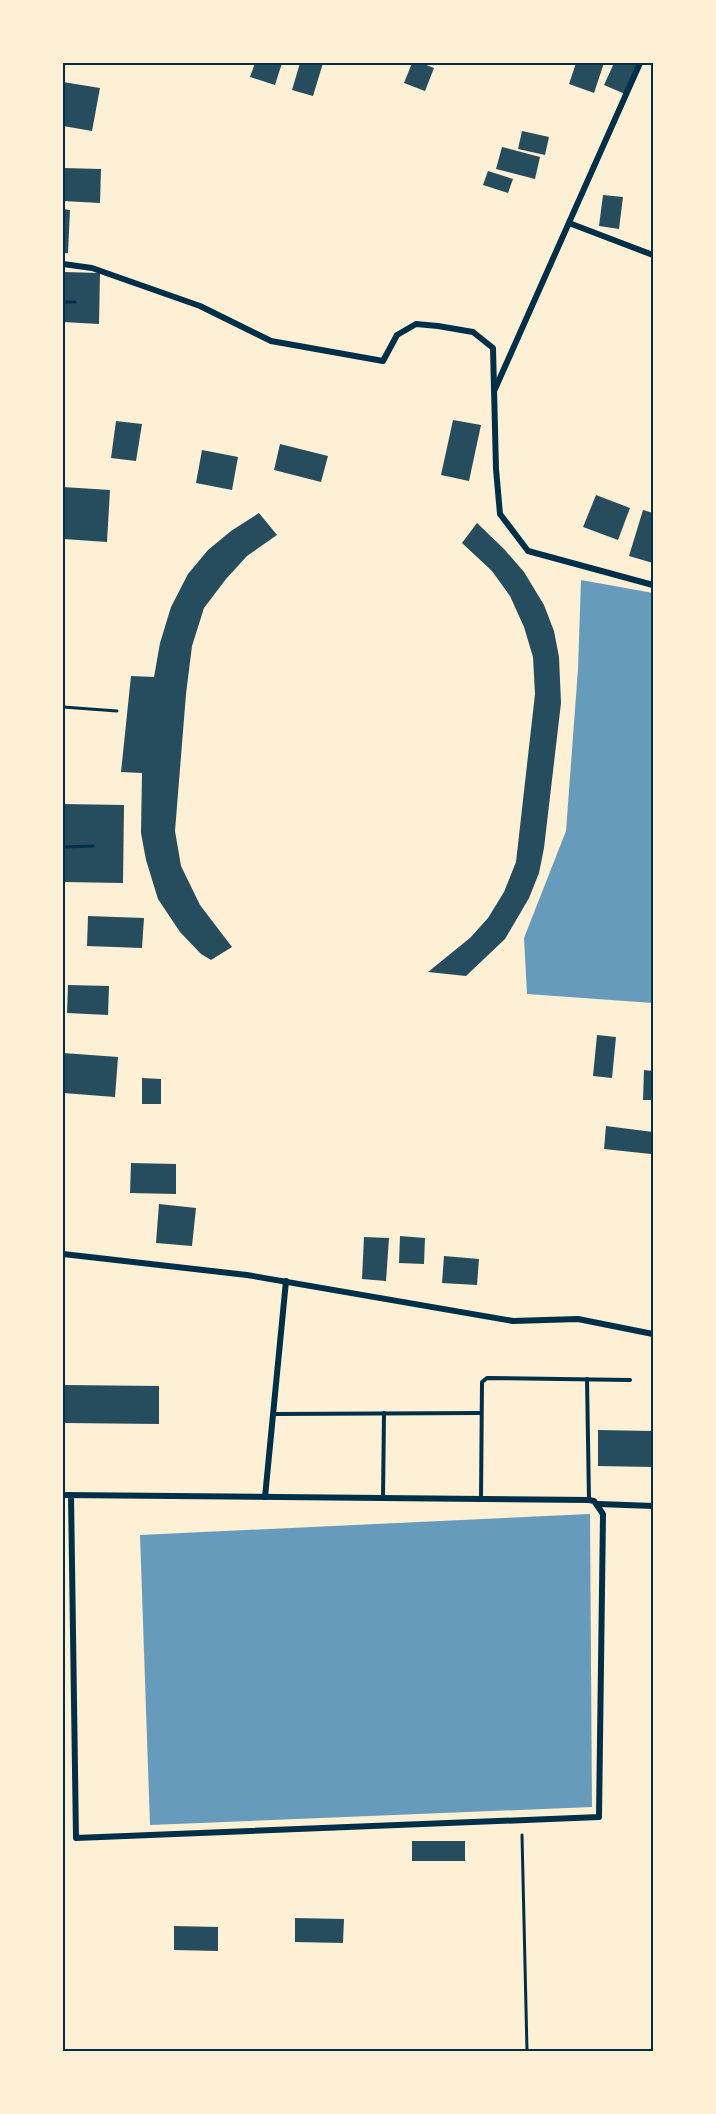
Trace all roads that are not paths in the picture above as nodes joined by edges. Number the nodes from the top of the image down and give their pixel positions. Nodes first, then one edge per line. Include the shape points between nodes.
1 (640, 63) edge
2 (569, 223) junction
3 (653, 255) edge
4 (63, 264) edge
5 (494, 392) junction
6 (653, 585) edge
7 (63, 1254) edge
8 (286, 1281) junction
9 (653, 1334) edge
10 (587, 1379) junction
11 (630, 1380) dead end
12 (384, 1413) junction
13 (480, 1413) junction
14 (273, 1414) junction
15 (63, 1495) edge
16 (71, 1495) junction
17 (265, 1497) junction
18 (383, 1498) junction
19 (481, 1499) junction
20 (590, 1500) junction
21 (598, 1504) junction
22 (653, 1506) edge

1 - 2 street
2 - 3 street
2 - 5 street
4 - 5 street via 92,268 200,306 271,340 383,361 397,335 416,324 473,332 492,348
5 - 6 street via 500,514 528,551
7 - 8 street
8 - 9 street via 513,1321 578,1319
8 - 14 street
10 - 11 lane
10 - 13 lane via 487,1378 480,1388
10 - 20 lane
12 - 13 lane
12 - 14 lane
12 - 18 lane
13 - 19 lane
14 - 17 street
15 - 16 street
16 - 17 street
16 - 21 street via 76,1838 599,1817 603,1514
17 - 18 street
18 - 19 street
19 - 20 street
20 - 21 street
21 - 22 street

